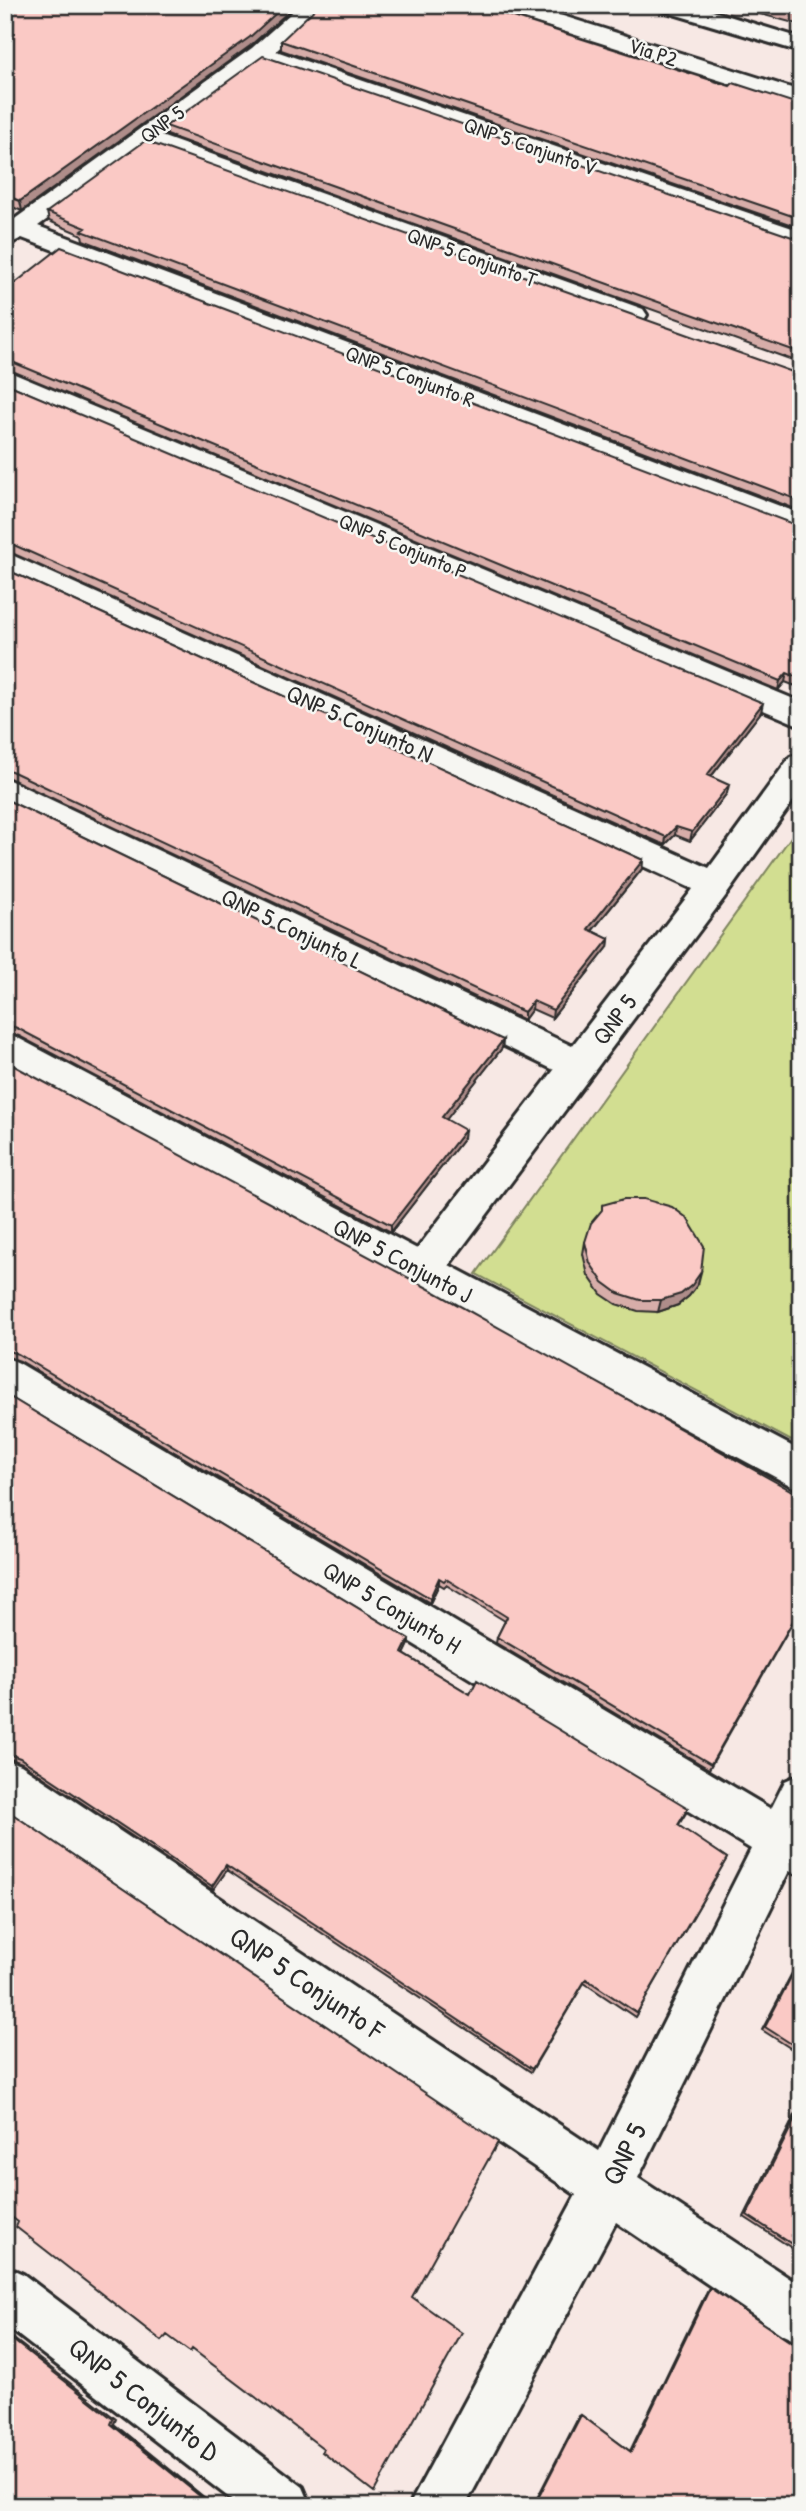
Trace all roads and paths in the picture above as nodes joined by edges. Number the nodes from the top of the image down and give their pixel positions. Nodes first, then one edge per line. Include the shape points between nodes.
1 (504, 5) edge
2 (668, 5) edge
3 (306, 7) edge
4 (801, 45) edge
5 (260, 53) junction
6 (801, 99) edge
7 (143, 138) junction
8 (12, 233) edge
9 (801, 240) edge
10 (659, 324) edge
11 (5, 378) edge
12 (801, 525) edge
13 (5, 562) edge
14 (801, 715) edge
15 (801, 765) edge
16 (5, 790) edge
17 (715, 885) junction
18 (5, 1048) edge
19 (579, 1066) junction
20 (423, 1270) junction
21 (5, 1375) edge
22 (801, 1472) edge
23 (5, 1781) edge
24 (801, 1797) edge
25 (789, 1846) edge
26 (608, 2186) junction
27 (5, 2292) edge
28 (801, 2317) edge
29 (284, 2506) edge
30 (436, 2506) edge

1 - 6 street, Via P2
2 - 4 street, Via P2
3 - 5 street, QNP 5
5 - 7 street, QNP 5
5 - 9 street, QNP 5 Conjunto V
7 - 8 street, QNP 5
7 - 10 street, QNP 5 Conjunto T
8 - 12 street, QNP 5 Conjunto R
11 - 14 street, QNP 5 Conjunto P
13 - 17 street, QNP 5 Conjunto N
15 - 17 street, QNP 5
16 - 19 street, QNP 5 Conjunto L
17 - 19 street, QNP 5
18 - 20 street, QNP 5 Conjunto J
19 - 20 street, QNP 5
20 - 22 street, QNP 5 Conjunto J
21 - 25 street, QNP 5 Conjunto H
23 - 26 street, QNP 5 Conjunto F
24 - 25 street, QNP 5
25 - 26 street, QNP 5
26 - 28 street, QNP 5 Conjunto F
26 - 30 street, QNP 5
27 - 29 street, QNP 5 Conjunto D

